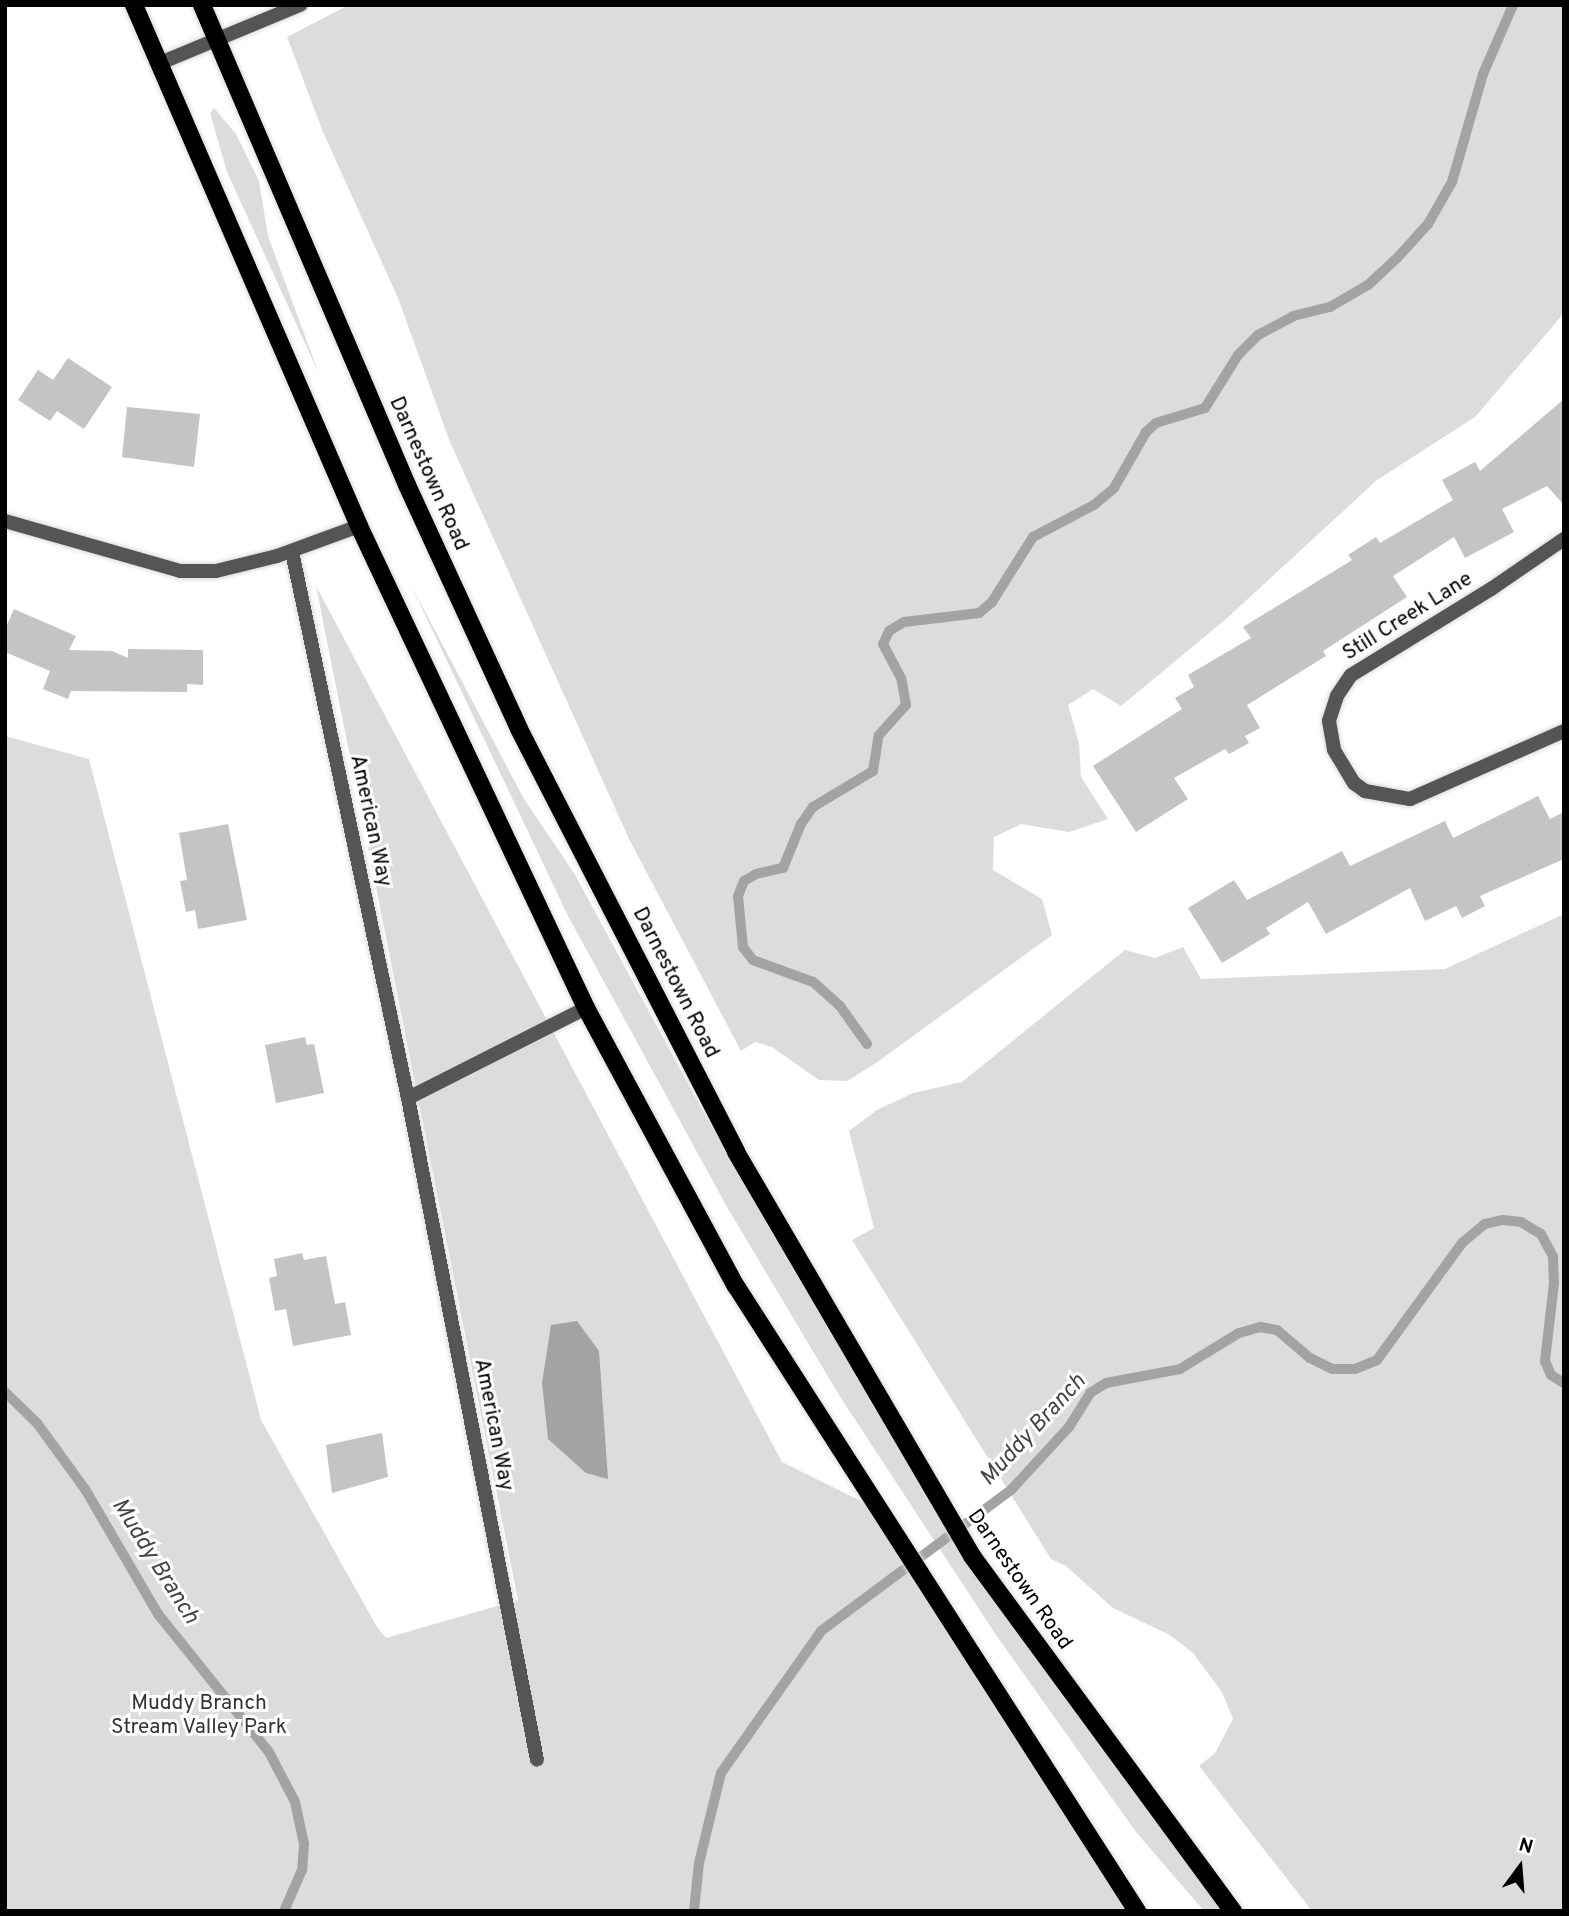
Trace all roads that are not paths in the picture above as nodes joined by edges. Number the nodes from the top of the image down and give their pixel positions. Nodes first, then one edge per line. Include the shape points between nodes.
1 (134, 5) edge
2 (202, 5) edge
3 (300, 5) edge
4 (217, 39) junction
5 (160, 63) junction
6 (5, 521) edge
7 (359, 526) junction
8 (1564, 539) edge
9 (292, 552) junction
10 (1564, 731) edge
11 (586, 1008) junction
12 (408, 1098) junction
13 (537, 1760) dead end
14 (1137, 1911) edge
15 (1233, 1911) edge

1 - 5 main road
2 - 4 main road, Darnestown Road
3 - 4 street
4 - 5 street
4 - 15 main road, Darnestown Road via 407,485 519,729 736,1152 972,1556
5 - 7 main road
6 - 9 street via 180,571 216,571
7 - 9 street
7 - 11 main road
8 - 10 street, Still Creek Lane via 1351,675 1337,696 1329,721 1334,750 1354,783 1365,791 1410,799
9 - 12 street, American Way
11 - 12 street
11 - 14 main road via 736,1286
12 - 13 street, American Way

